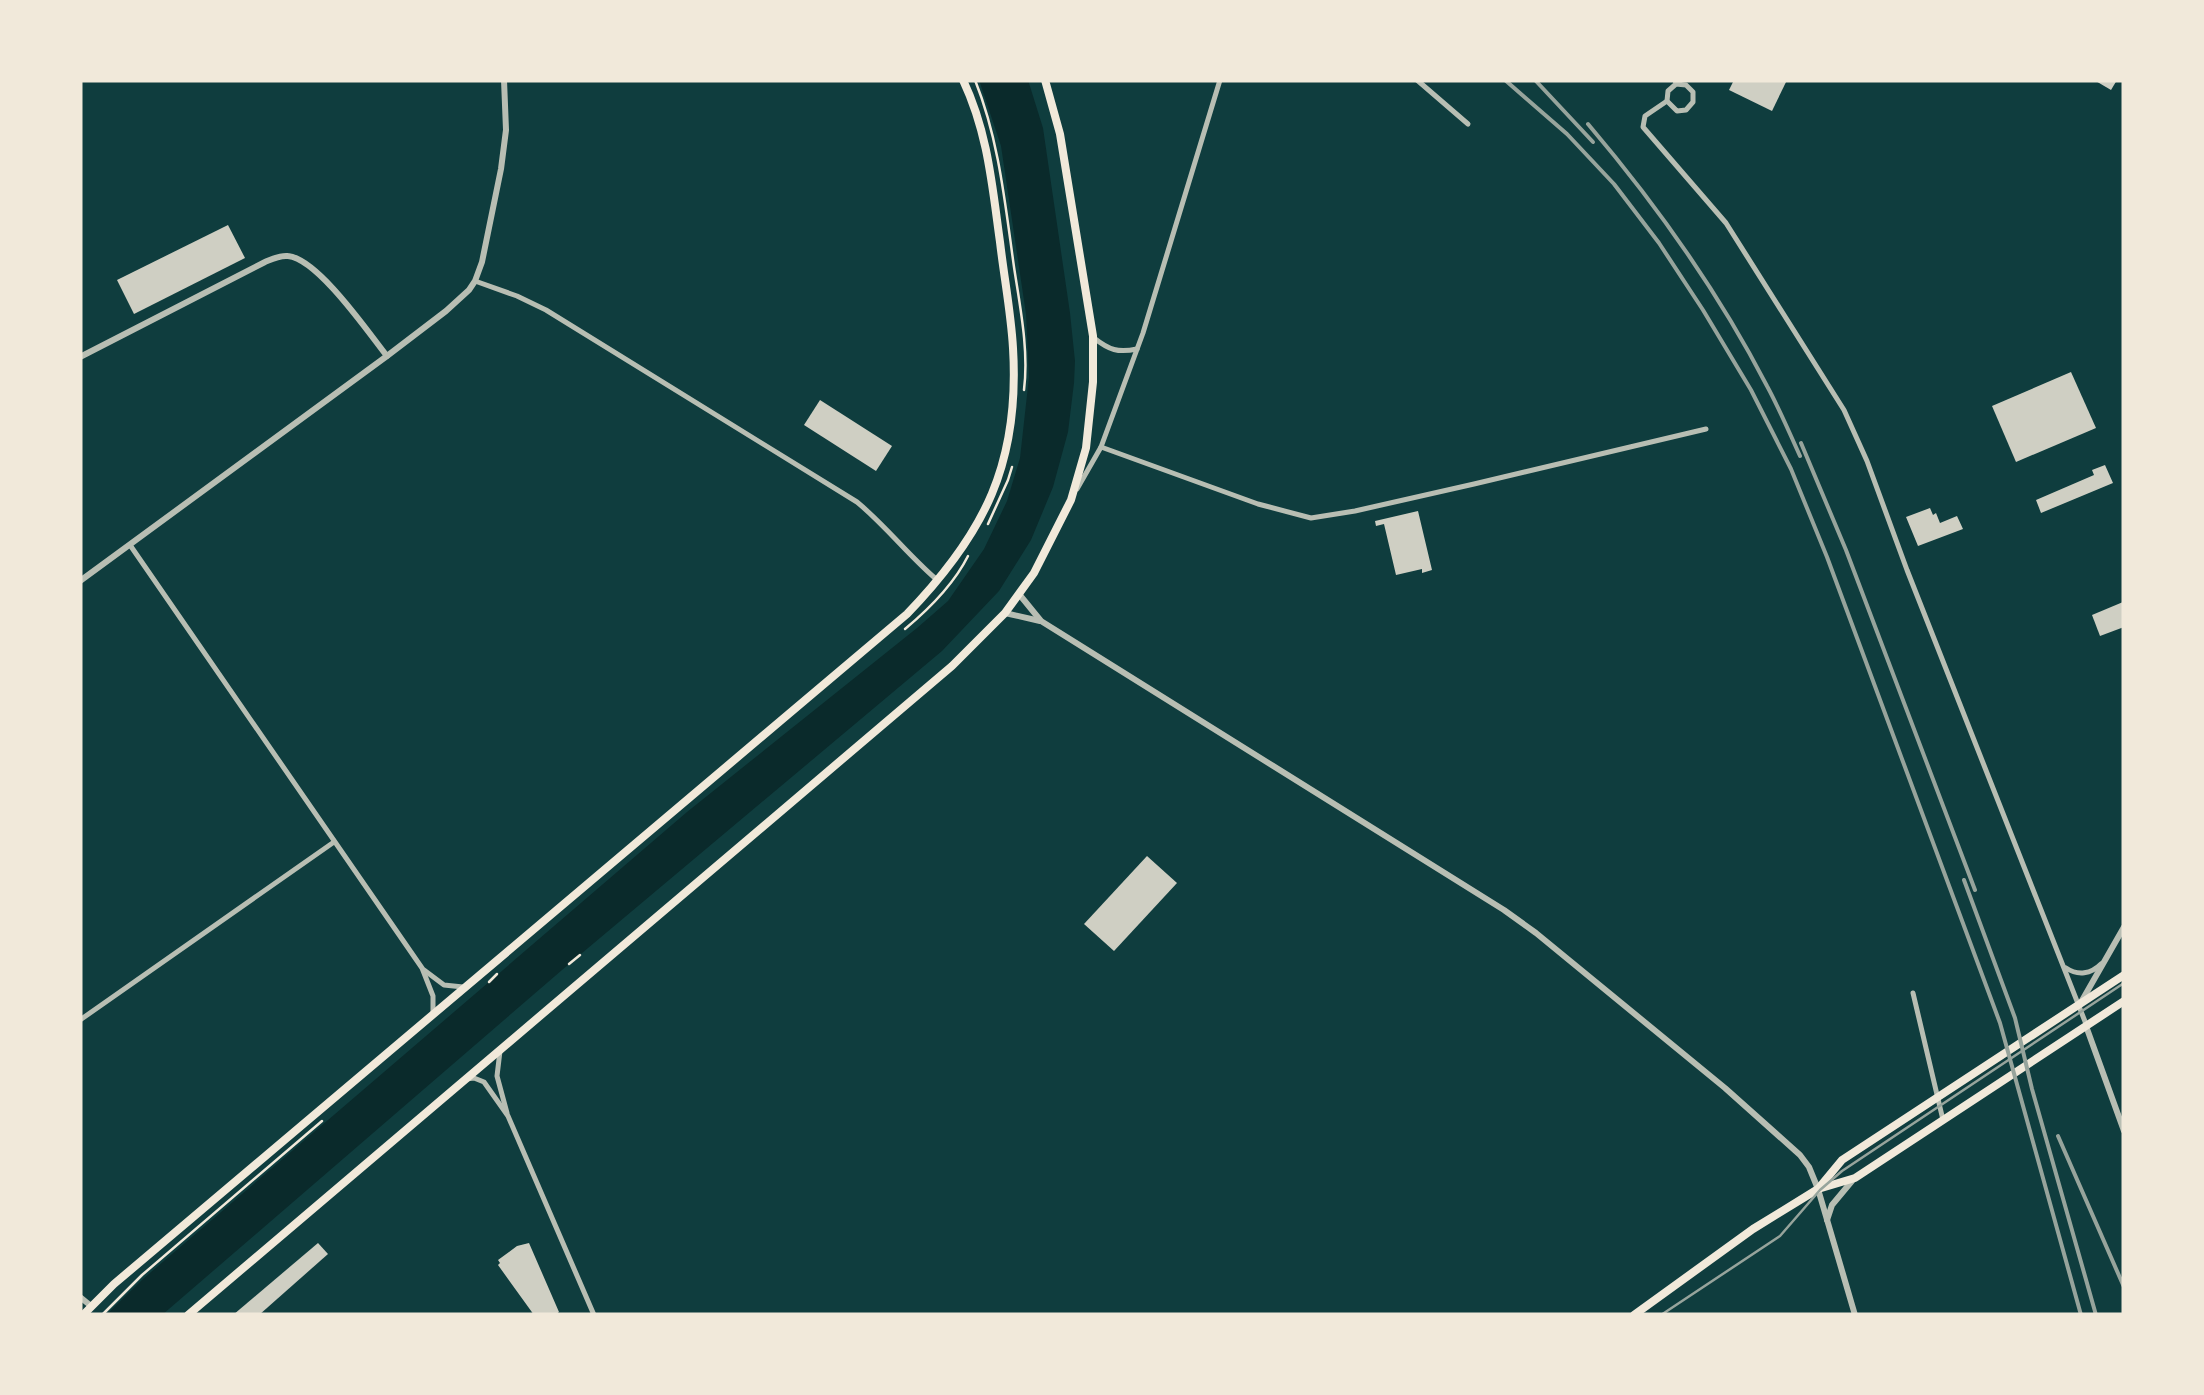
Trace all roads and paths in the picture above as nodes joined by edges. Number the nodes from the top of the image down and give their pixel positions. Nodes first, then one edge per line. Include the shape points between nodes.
1 (504, 80) edge
2 (963, 80) edge
3 (975, 80) edge
4 (1044, 80) edge
5 (1220, 80) edge
6 (1418, 80) edge
7 (1676, 82) edge
8 (1667, 101) junction
9 (1468, 124) dead end
10 (476, 281) junction
11 (1093, 336) junction
12 (1137, 349) junction
13 (387, 356) junction
14 (80, 357) edge
15 (1022, 400) dead end
16 (1706, 429) dead end
17 (1101, 447) junction
18 (1014, 458) dead end
19 (1071, 500) junction
20 (983, 531) dead end
21 (130, 545) junction
22 (973, 546) dead end
23 (80, 581) edge
24 (938, 581) junction
25 (1020, 594) junction
26 (1005, 613) junction
27 (1041, 621) junction
28 (898, 635) dead end
29 (334, 842) junction
30 (2124, 927) edge
31 (580, 955) dead end
32 (2105, 960) junction
33 (2061, 962) junction
34 (506, 963) dead end
35 (569, 964) dead end
36 (422, 968) junction
37 (497, 974) dead end
38 (2124, 975) edge
39 (488, 982) dead end
40 (478, 986) dead end
41 (464, 987) junction
42 (1913, 993) dead end
43 (2124, 1001) edge
44 (2080, 1004) junction
45 (434, 1014) junction
46 (80, 1020) edge
47 (2086, 1026) junction
48 (502, 1048) junction
49 (464, 1080) junction
50 (1937, 1098) junction
51 (508, 1116) junction
52 (1943, 1120) junction
53 (322, 1122) dead end
54 (2124, 1131) edge
55 (1854, 1178) junction
56 (1818, 1189) junction
57 (1826, 1221) junction
58 (80, 1298) edge
59 (90, 1306) junction
60 (82, 1315) edge
61 (102, 1315) edge
62 (188, 1315) edge
63 (594, 1315) edge
64 (1634, 1315) edge
65 (1855, 1315) edge

1 - 10 street via 504,148
2 - 24 main road via 986,146 1014,384 999,477 968,542
3 - 15 path via 1002,182 1022,327
4 - 11 main road via 1060,134
5 - 12 street
6 - 9 street
7 - 8 street
7 - 8 street via 1690,88 1693,102 1682,111
8 - 33 street via 1645,116 1643,126 1726,223 1844,410 1867,460
10 - 13 street
10 - 24 street via 546,310 857,502
11 - 12 street via 1107,348
11 - 19 main road via 1086,448
12 - 17 street
13 - 14 street via 324,278 288,256
13 - 21 street
16 - 17 street via 1311,518
17 - 19 street
18 - 20 path
19 - 25 main road
21 - 23 street
21 - 29 street
22 - 28 path via 946,588
24 - 41 main road
25 - 26 main road
25 - 27 street
26 - 27 street
26 - 48 main road via 952,666
27 - 56 street via 1536,933 1788,1144
29 - 36 street
29 - 46 street
30 - 32 street
31 - 35 path
32 - 33 street via 2088,973
32 - 44 street
33 - 44 street
34 - 40 path
36 - 41 street via 444,985
36 - 45 street
37 - 39 path
38 - 44 main road
41 - 45 main road
42 - 50 street
43 - 47 main road
44 - 47 street
44 - 50 main road
45 - 59 main road
47 - 52 main road
47 - 54 street
48 - 49 main road
48 - 51 street via 497,1076
49 - 51 street via 484,1082
49 - 62 main road
50 - 52 street
50 - 56 main road via 1842,1160
51 - 63 street
52 - 55 main road
53 - 61 path
55 - 56 main road
55 - 57 street
56 - 57 street
56 - 64 main road
57 - 65 street
58 - 59 street
59 - 60 main road

